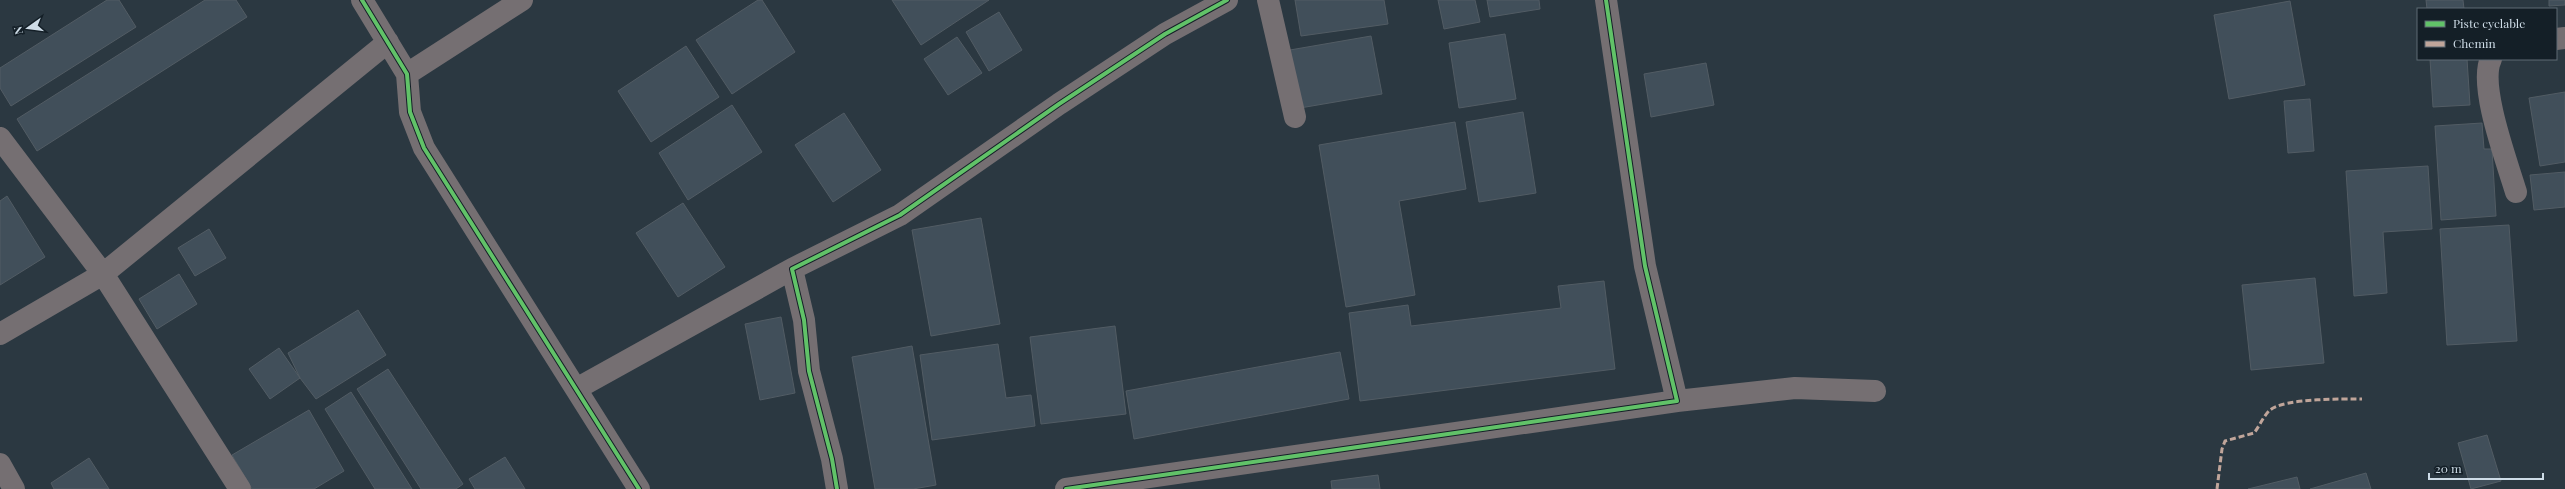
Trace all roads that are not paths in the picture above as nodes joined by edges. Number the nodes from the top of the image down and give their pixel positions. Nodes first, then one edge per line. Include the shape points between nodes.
1 (362, 0) edge
2 (522, 0) edge
3 (1227, 0) edge
4 (1268, 0) edge
5 (1606, 0) edge
6 (388, 42) junction
7 (2491, 60) edge
8 (407, 74) junction
9 (1294, 117) dead end
10 (0, 138) edge
11 (2516, 192) dead end
12 (792, 269) junction
13 (103, 274) junction
14 (0, 334) edge
15 (576, 389) junction
16 (1875, 391) dead end
17 (1678, 400) junction
18 (0, 464) edge
19 (14, 489) edge
20 (240, 489) edge
21 (638, 489) edge
22 (837, 489) edge
23 (1066, 489) edge

1 - 6 street
2 - 8 street
3 - 12 street via 1165,34 1058,104 900,215
4 - 9 street
5 - 17 street via 1645,266
6 - 8 street
6 - 13 street
7 - 11 street via 2487,68 2487,87
8 - 15 street via 410,112 424,148
10 - 13 street
12 - 15 street
12 - 22 street via 804,320 809,371 832,459
13 - 14 street
13 - 20 street
15 - 21 street
16 - 17 street via 1795,388
17 - 23 street
18 - 19 street

